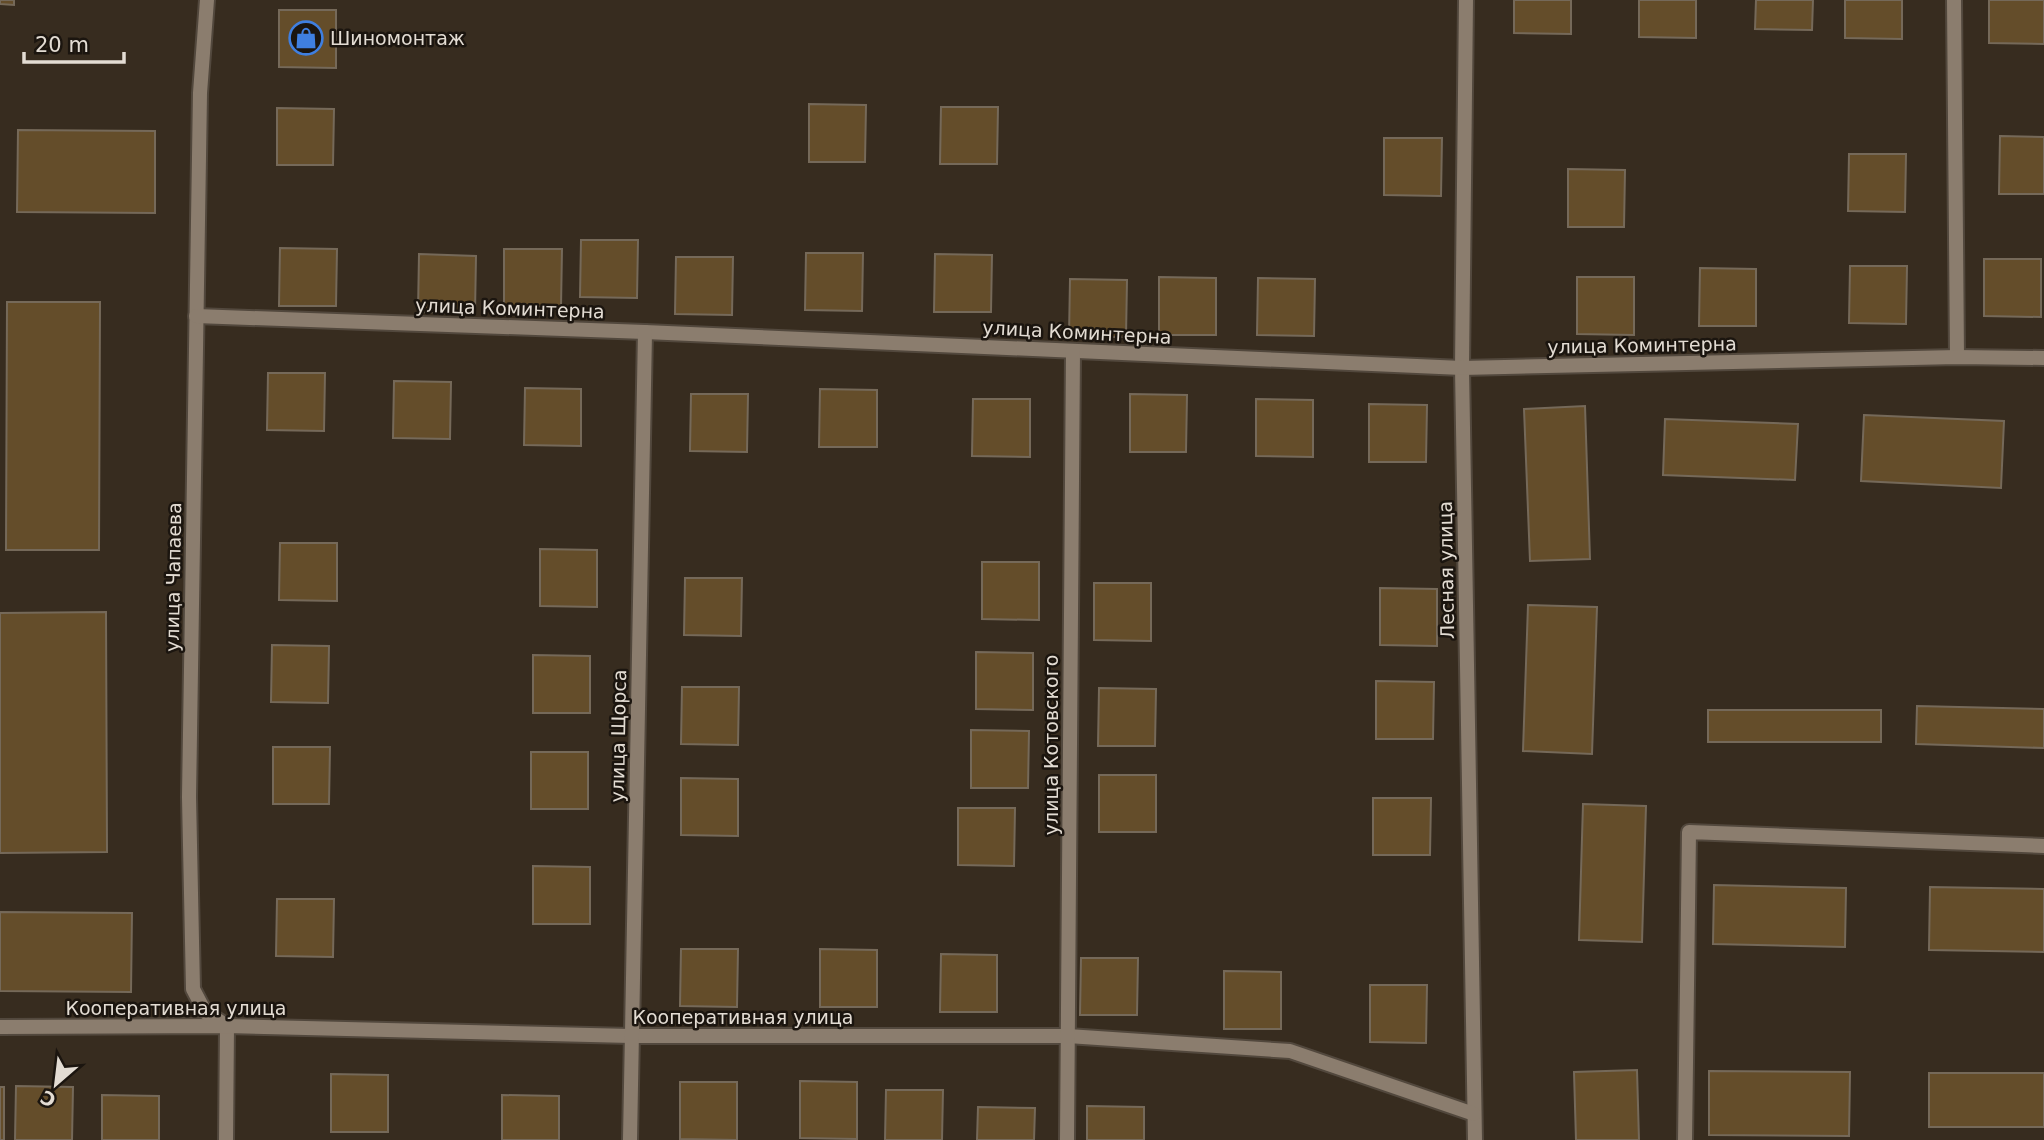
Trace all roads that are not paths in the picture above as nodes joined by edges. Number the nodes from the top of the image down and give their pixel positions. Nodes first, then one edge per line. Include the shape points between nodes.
1 (207, 0) edge
2 (1466, 0) edge
3 (1954, 0) edge
4 (196, 316) junction
5 (645, 332) junction
6 (1073, 351) junction
7 (1957, 357) junction
8 (2044, 358) edge
9 (1462, 368) junction
10 (2044, 846) edge
11 (227, 1026) junction
12 (0, 1027) edge
13 (631, 1036) junction
14 (1068, 1036) junction
15 (1474, 1114) junction
16 (226, 1140) edge
17 (631, 1140) edge
18 (1067, 1140) edge
19 (1475, 1140) edge
20 (1685, 1140) edge

1 - 4 street, улица Чапаева via 200,93
2 - 9 street, Лесная улица
3 - 7 street
4 - 5 street, улица Коминтерна
4 - 11 street, улица Чапаева via 189,797 193,989 205,1012
5 - 6 street, улица Коминтерна
5 - 13 street, улица Щорса
6 - 9 street, улица Коминтерна
6 - 14 street, улица Котовского
7 - 8 street, улица Коминтерна
7 - 9 street, улица Коминтерна
9 - 15 street, Лесная улица
10 - 20 street via 1689,832
11 - 12 street, Кооперативная улица
11 - 13 street, Кооперативная улица
11 - 16 street
13 - 14 street, Кооперативная улица
13 - 17 street, улица Щорса
14 - 15 street, Кооперативная улица via 1290,1051
14 - 18 street, улица Котовского
15 - 19 street, Лесная улица

